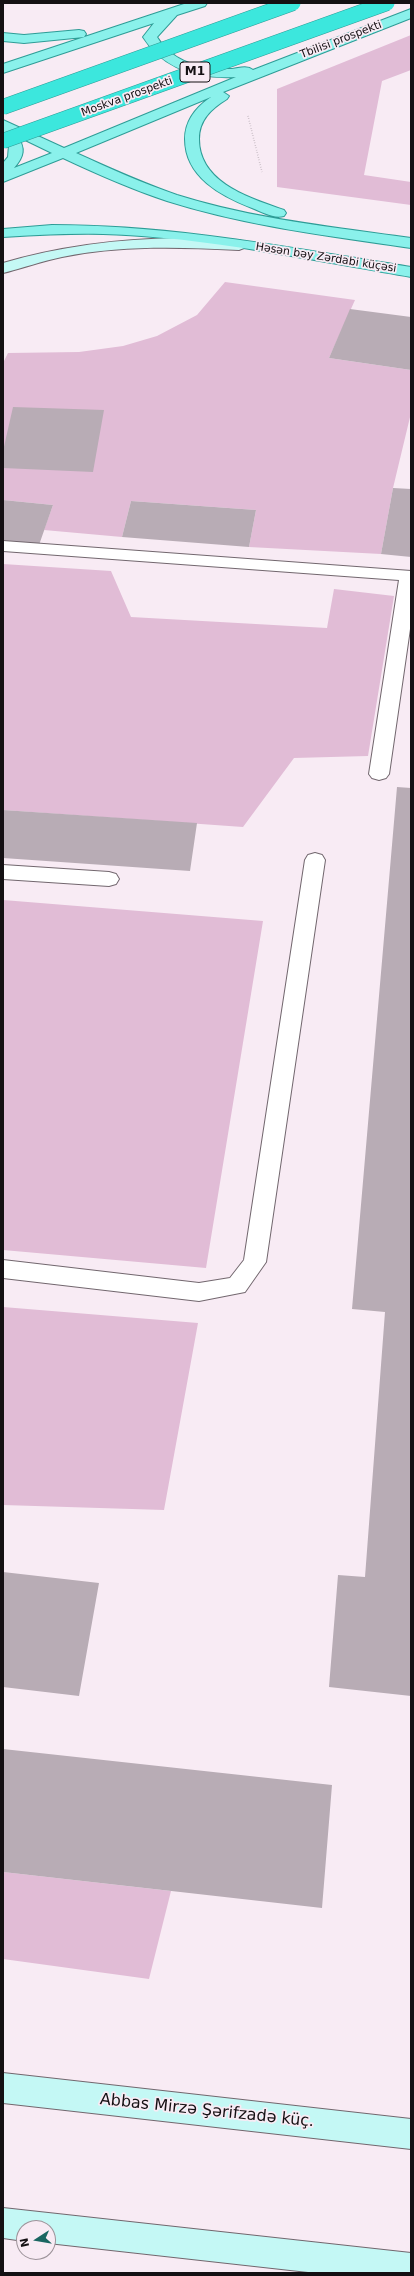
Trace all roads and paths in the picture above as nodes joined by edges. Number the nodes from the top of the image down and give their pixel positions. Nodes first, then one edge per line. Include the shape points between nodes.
1 (200, 3) edge
2 (293, 3) edge
3 (387, 3) edge
4 (172, 13) junction
5 (411, 14) edge
6 (3, 37) edge
7 (272, 67) junction
8 (3, 70) edge
9 (3, 107) edge
10 (3, 126) edge
11 (252, 131) dead end
12 (3, 141) edge
13 (64, 152) junction
14 (259, 164) dead end
15 (3, 172) edge
16 (3, 178) edge
17 (331, 231) junction
18 (3, 233) edge
19 (411, 243) edge
20 (240, 245) junction
21 (3, 268) edge
22 (411, 272) edge
23 (3, 546) edge
24 (410, 576) edge
25 (379, 774) dead end
26 (315, 860) dead end
27 (3, 872) edge
28 (108, 879) dead end
29 (3, 1269) edge
30 (3, 2088) edge
31 (411, 2134) edge
32 (3, 2223) edge
33 (291, 2263) edge
34 (411, 2268) edge

1 - 4 main road
2 - 9 highway, M1, bridge
3 - 12 highway, Moskva prospekti / M1, bridge
4 - 6 main road via 91,32 56,37
4 - 7 main road via 154,30 150,38 163,54 182,65 193,70 223,73
4 - 8 main road
5 - 7 main road, Tbilisi prospekti
7 - 13 main road
7 - 17 main road via 219,97 200,112 191,142 194,156 202,171 212,181 239,197
10 - 13 main road
10 - 15 main road via 16,145 15,158
11 - 14 path
13 - 16 main road
13 - 17 main road via 132,182 185,201 247,217
17 - 19 main road
18 - 20 main road, Həsən bəy Zərdabi küçəsi via 100,230 179,236
20 - 21 main road via 146,242 111,244 63,252
20 - 22 main road, Həsən bəy Zərdabi küçəsi
23 - 24 lane
24 - 25 lane
26 - 29 lane via 255,1262 237,1286 199,1292
27 - 28 lane
30 - 31 main road, Abbas Mirzə Şərifzadə küç.
32 - 33 main road
33 - 34 main road

